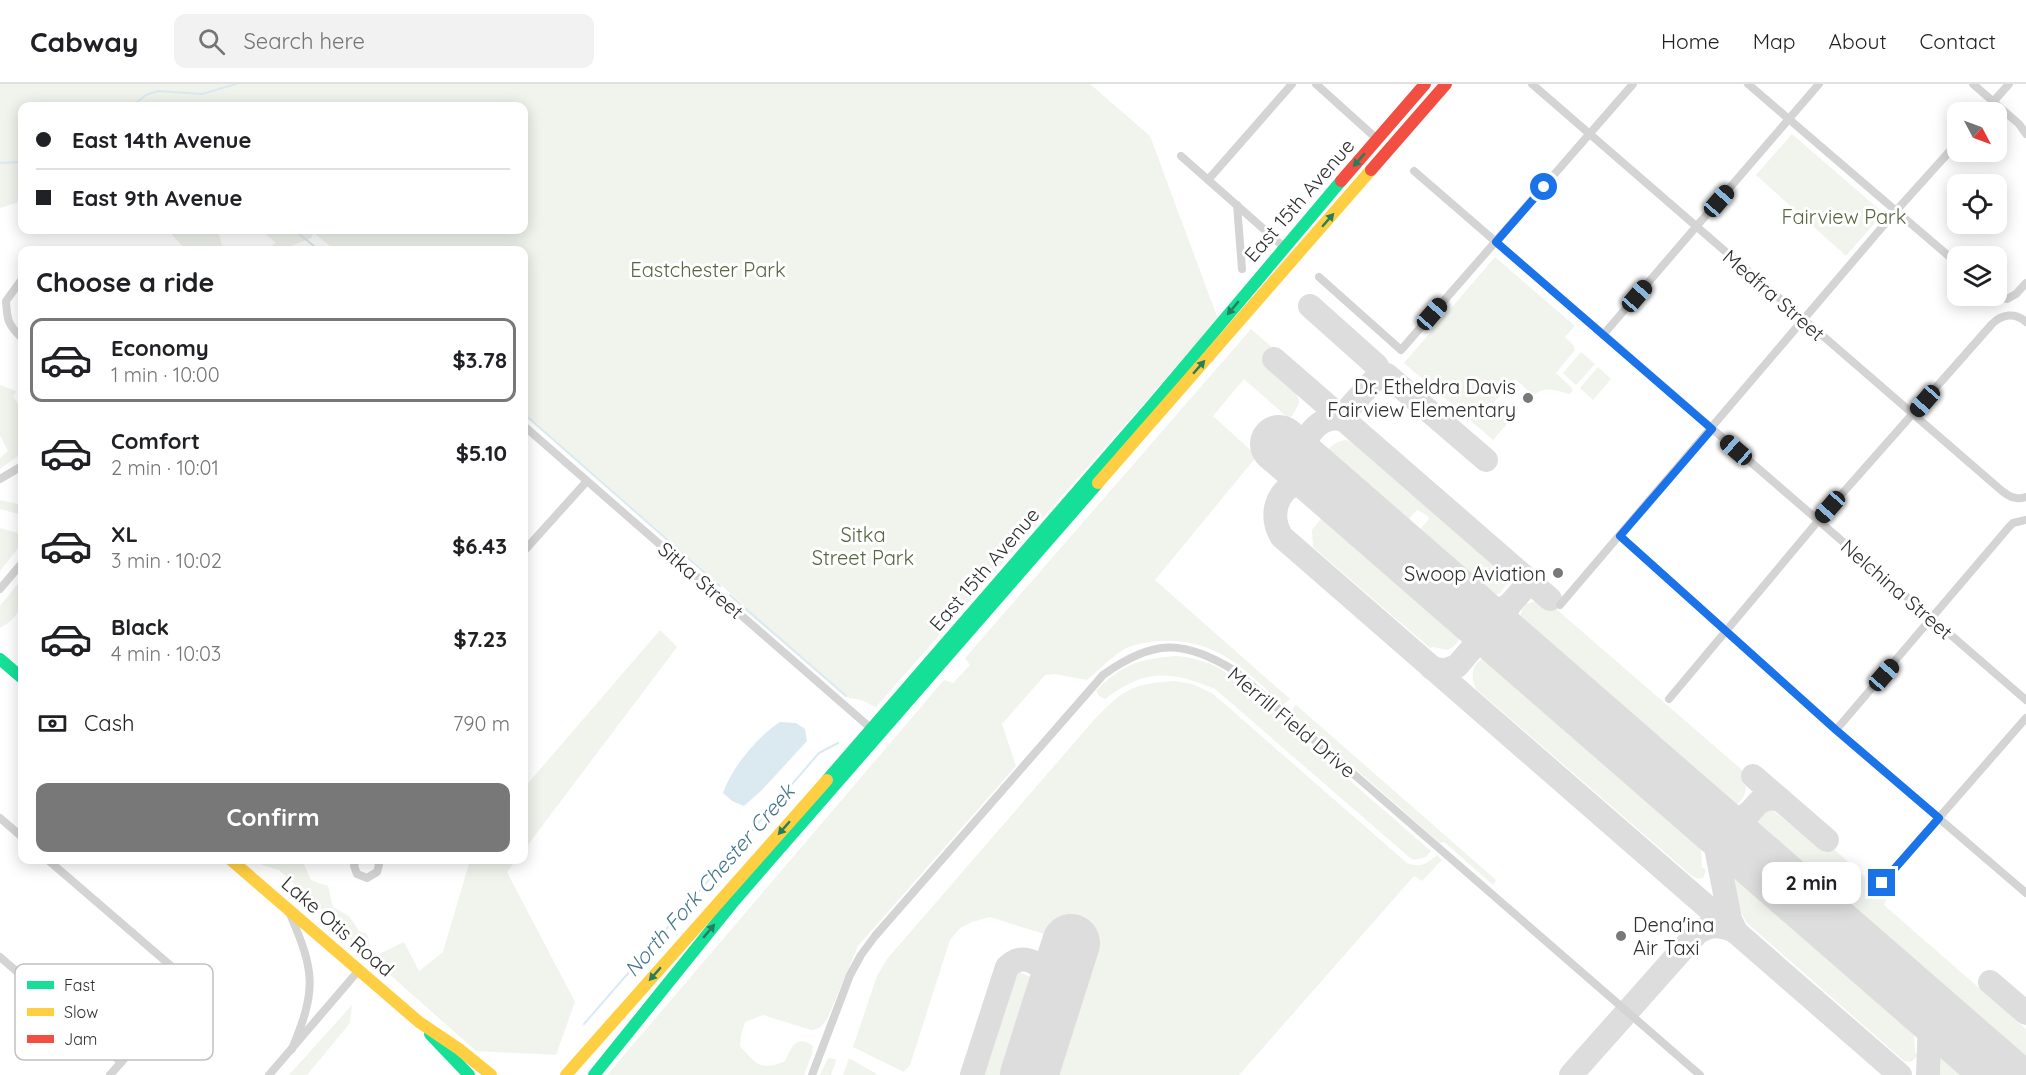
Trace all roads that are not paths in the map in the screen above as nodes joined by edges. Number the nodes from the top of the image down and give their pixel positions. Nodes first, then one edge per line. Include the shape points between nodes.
1 (1292, 84) edge
2 (1316, 84) edge
3 (1425, 84) edge
4 (1446, 84) edge
5 (1532, 84) edge
6 (1633, 84) edge
7 (1748, 84) edge
8 (1819, 84) edge
9 (1973, 84) edge
10 (2009, 84) edge
11 (1993, 102) joint
12 (2007, 114) edge
13 (1788, 119) junction
14 (1590, 133) junction
15 (2026, 134) edge
16 (1377, 139) junction
17 (1947, 154) edge
18 (1181, 156) dead end
19 (1414, 171) dead end
20 (1208, 180) junction
21 (1237, 205) junction
22 (1895, 212) junction
23 (1696, 228) junction
24 (1496, 242) junction
25 (1284, 247) junction
26 (1947, 255) edge
27 (1242, 268) dead end
28 (1319, 278) dead end
29 (2026, 283) edge
30 (18, 285) edge
31 (2007, 300) edge
32 (1804, 321) junction
33 (2026, 322) edge
34 (18, 334) edge
35 (1603, 335) junction
36 (1913, 414) junction
37 (528, 429) edge
38 (1712, 429) junction
39 (18, 468) edge
40 (0, 479) edge
41 (587, 481) junction
42 (2023, 498) edge
43 (2025, 520) edge
44 (1818, 521) junction
45 (1620, 536) junction
46 (528, 547) edge
47 (18, 568) edge
48 (0, 589) edge
49 (1560, 605) dead end
50 (1932, 619) junction
51 (1726, 632) junction
52 (0, 659) edge
53 (18, 675) edge
54 (1669, 699) dead end
55 (2026, 700) edge
56 (2026, 718) edge
57 (1836, 730) junction
58 (875, 732) junction
59 (0, 818) edge
60 (1939, 818) junction
61 (18, 834) edge
62 (53, 864) edge
63 (236, 864) edge
64 (356, 864) edge
65 (378, 864) edge
66 (1882, 883) dead end
67 (2026, 893) edge
68 (286, 907) junction
69 (0, 957) edge
70 (169, 964) edge
71 (15, 970) edge
72 (359, 970) junction
73 (419, 1022) junction
74 (292, 1049) junction
75 (119, 1060) edge
76 (121, 1062) joint
77 (110, 1075) edge
78 (269, 1075) edge
79 (469, 1075) edge
80 (491, 1075) edge
81 (566, 1075) edge
82 (594, 1075) edge
83 (812, 1075) edge
84 (1700, 1075) edge

1 - 20 street
2 - 16 street
3 - 16 main road, East 15th Avenue
58 -> 4 main road, East 15th Avenue
5 - 14 street, Medfra Street
6 - 14 street
7 - 13 street
8 - 13 street
9 - 11 street
10 - 11 street
12 - 15 street
13 - 22 street
13 - 23 street
14 - 23 street, Medfra Street
14 - 24 street
16 -> 25 main road, East 15th Avenue
17 - 22 street
18 - 20 street
19 - 24 street, Nelchina Street
20 - 21 street
21 - 25 street
21 - 27 street
22 - 26 street
22 - 32 street
23 - 32 street, Medfra Street
23 - 35 street
24 - 28 street via 1401,350
24 - 35 street, Nelchina Street
25 -> 58 main road, East 15th Avenue
29 - 31 street
30 - 34 street via 6,302 8,321
32 - 36 street, Medfra Street
32 - 38 street
33 - 36 street via 2007,315 1998,318
35 - 38 street, Nelchina Street
36 - 42 street, Medfra Street via 2002,491 2010,497
36 - 44 street
37 - 41 street, Sitka Street
38 - 44 street, Nelchina Street
38 - 45 street
39 - 40 street
41 - 46 street
41 - 58 street, Sitka Street
43 - 50 street via 2013,523
44 - 50 street, Nelchina Street
44 - 51 street
45 - 49 street
45 - 51 street
47 - 48 street
50 - 55 street, Nelchina Street
50 - 57 street
51 - 54 street
51 - 57 street
52 - 53 main road
56 - 60 street
57 - 60 street
58 -> 81 main road, East 15th Avenue
82 -> 58 main road, East 15th Avenue
59 - 61 street
60 - 66 street
60 - 67 street
62 - 70 street
63 - 68 main road, Lake Otis Road
64 - 65 street via 355,870 363,878 375,875
68 - 72 main road, Lake Otis Road
68 - 74 street via 308,961 311,982 305,1018
69 - 71 street
72 - 73 main road, Lake Otis Road
72 - 74 street
73 - 79 main road, Lake Otis Road
73 - 80 main road, Lake Otis Road
74 - 78 street
75 - 76 street
76 - 77 street
83 - 84 street, Merrill Field Drive via 850,975 876,936 1104,675 1133,656 1179,647 1213,657 1235,671

